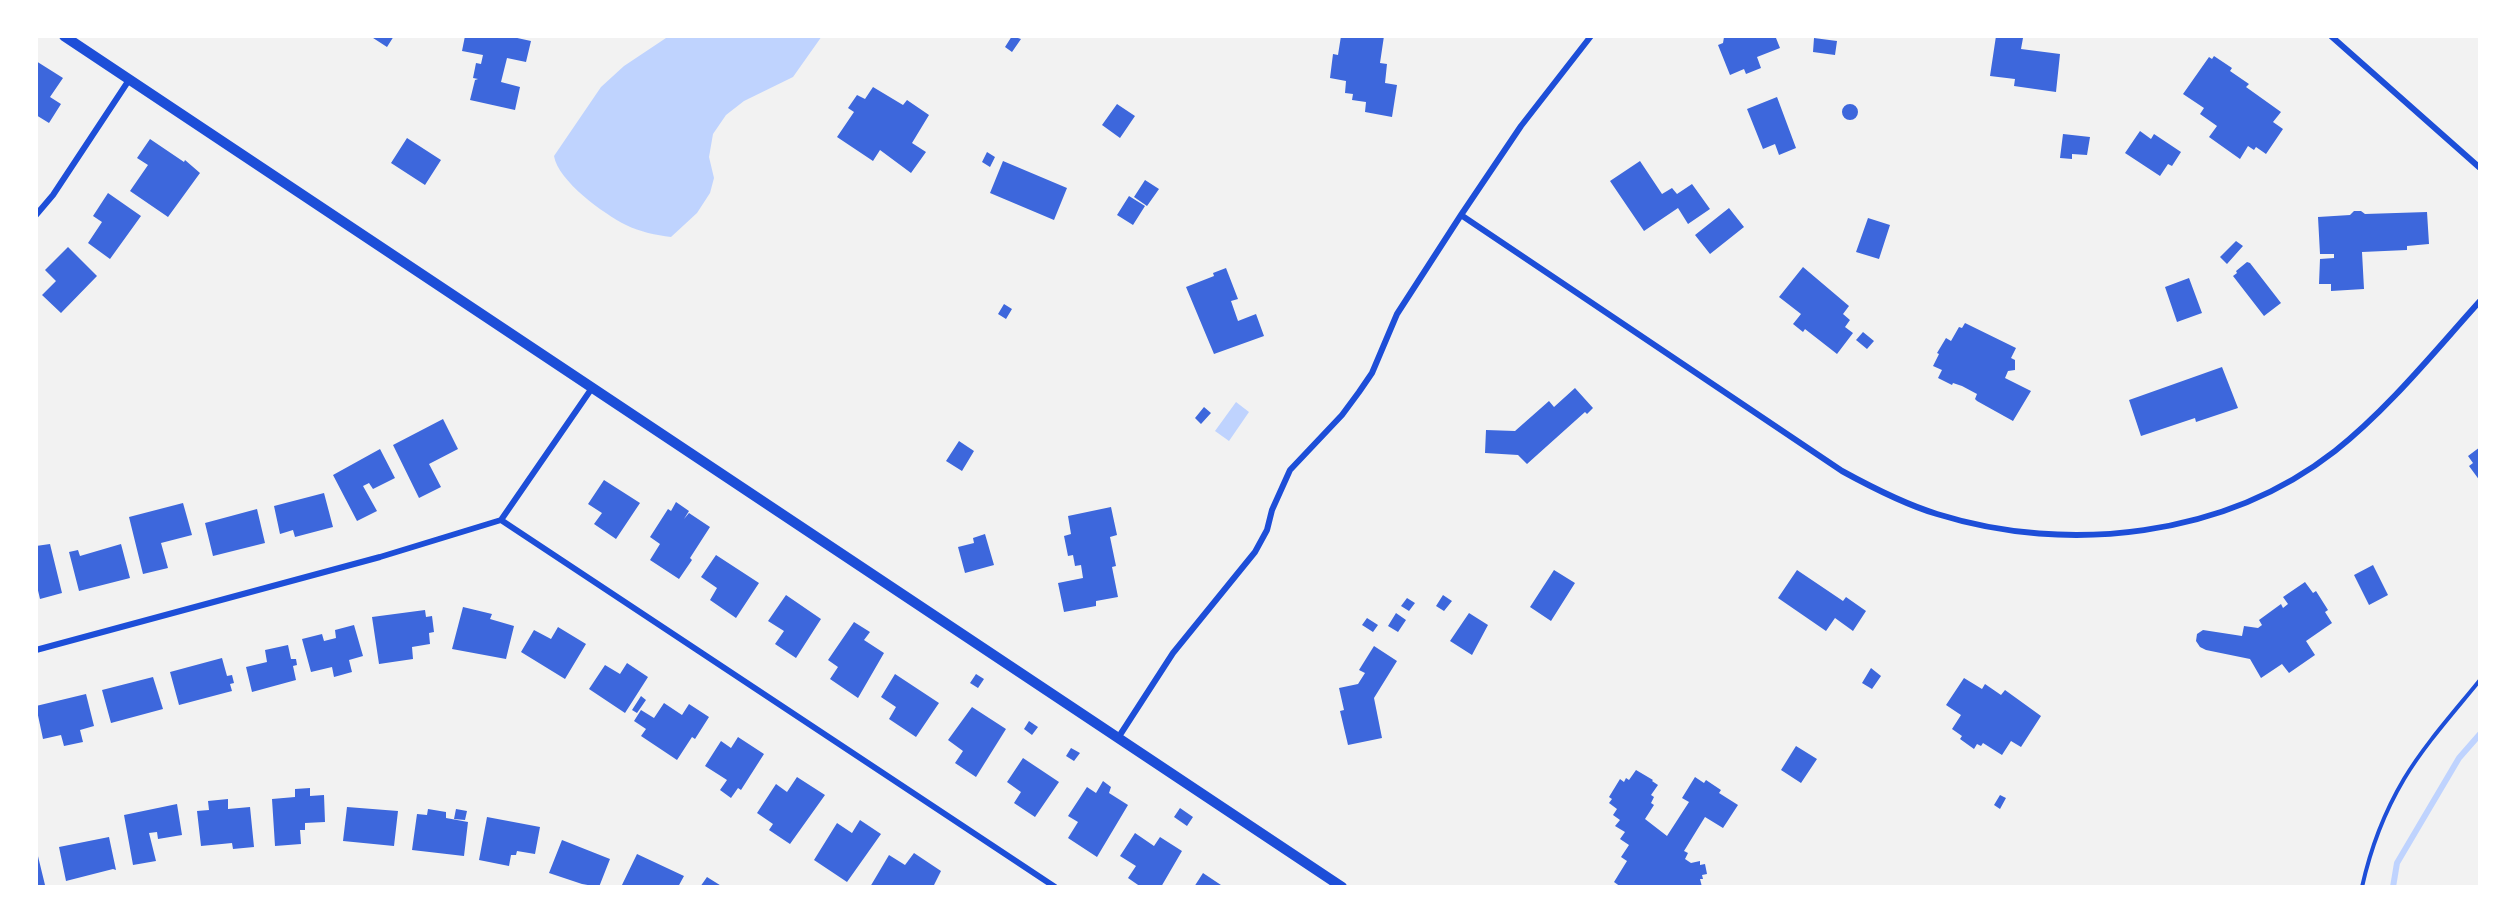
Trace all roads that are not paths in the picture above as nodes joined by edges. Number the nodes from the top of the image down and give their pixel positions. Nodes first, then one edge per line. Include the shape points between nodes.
1 (64, 36) edge
2 (1591, 36) edge
3 (2331, 36) edge
4 (129, 80) junction
5 (2480, 168) edge
6 (36, 215) edge
7 (1461, 215) junction
8 (2480, 301) edge
9 (592, 388) junction
10 (501, 520) junction
11 (36, 650) edge
12 (1118, 738) junction
13 (1055, 887) edge
14 (1342, 887) edge

1 - 4 street
2 - 7 street via 1521,126
3 - 5 street
4 - 6 street
4 - 9 street
7 - 8 street via 1842,471 1884,494 1936,514 2036,534 2123,533 2169,526 2235,507 2280,486 2333,453 2365,426
7 - 12 street via 1397,314 1372,373 1342,415 1290,470 1255,552 1173,653
9 - 10 street
9 - 12 street
10 - 11 street via 380,557
10 - 13 street
12 - 14 street

